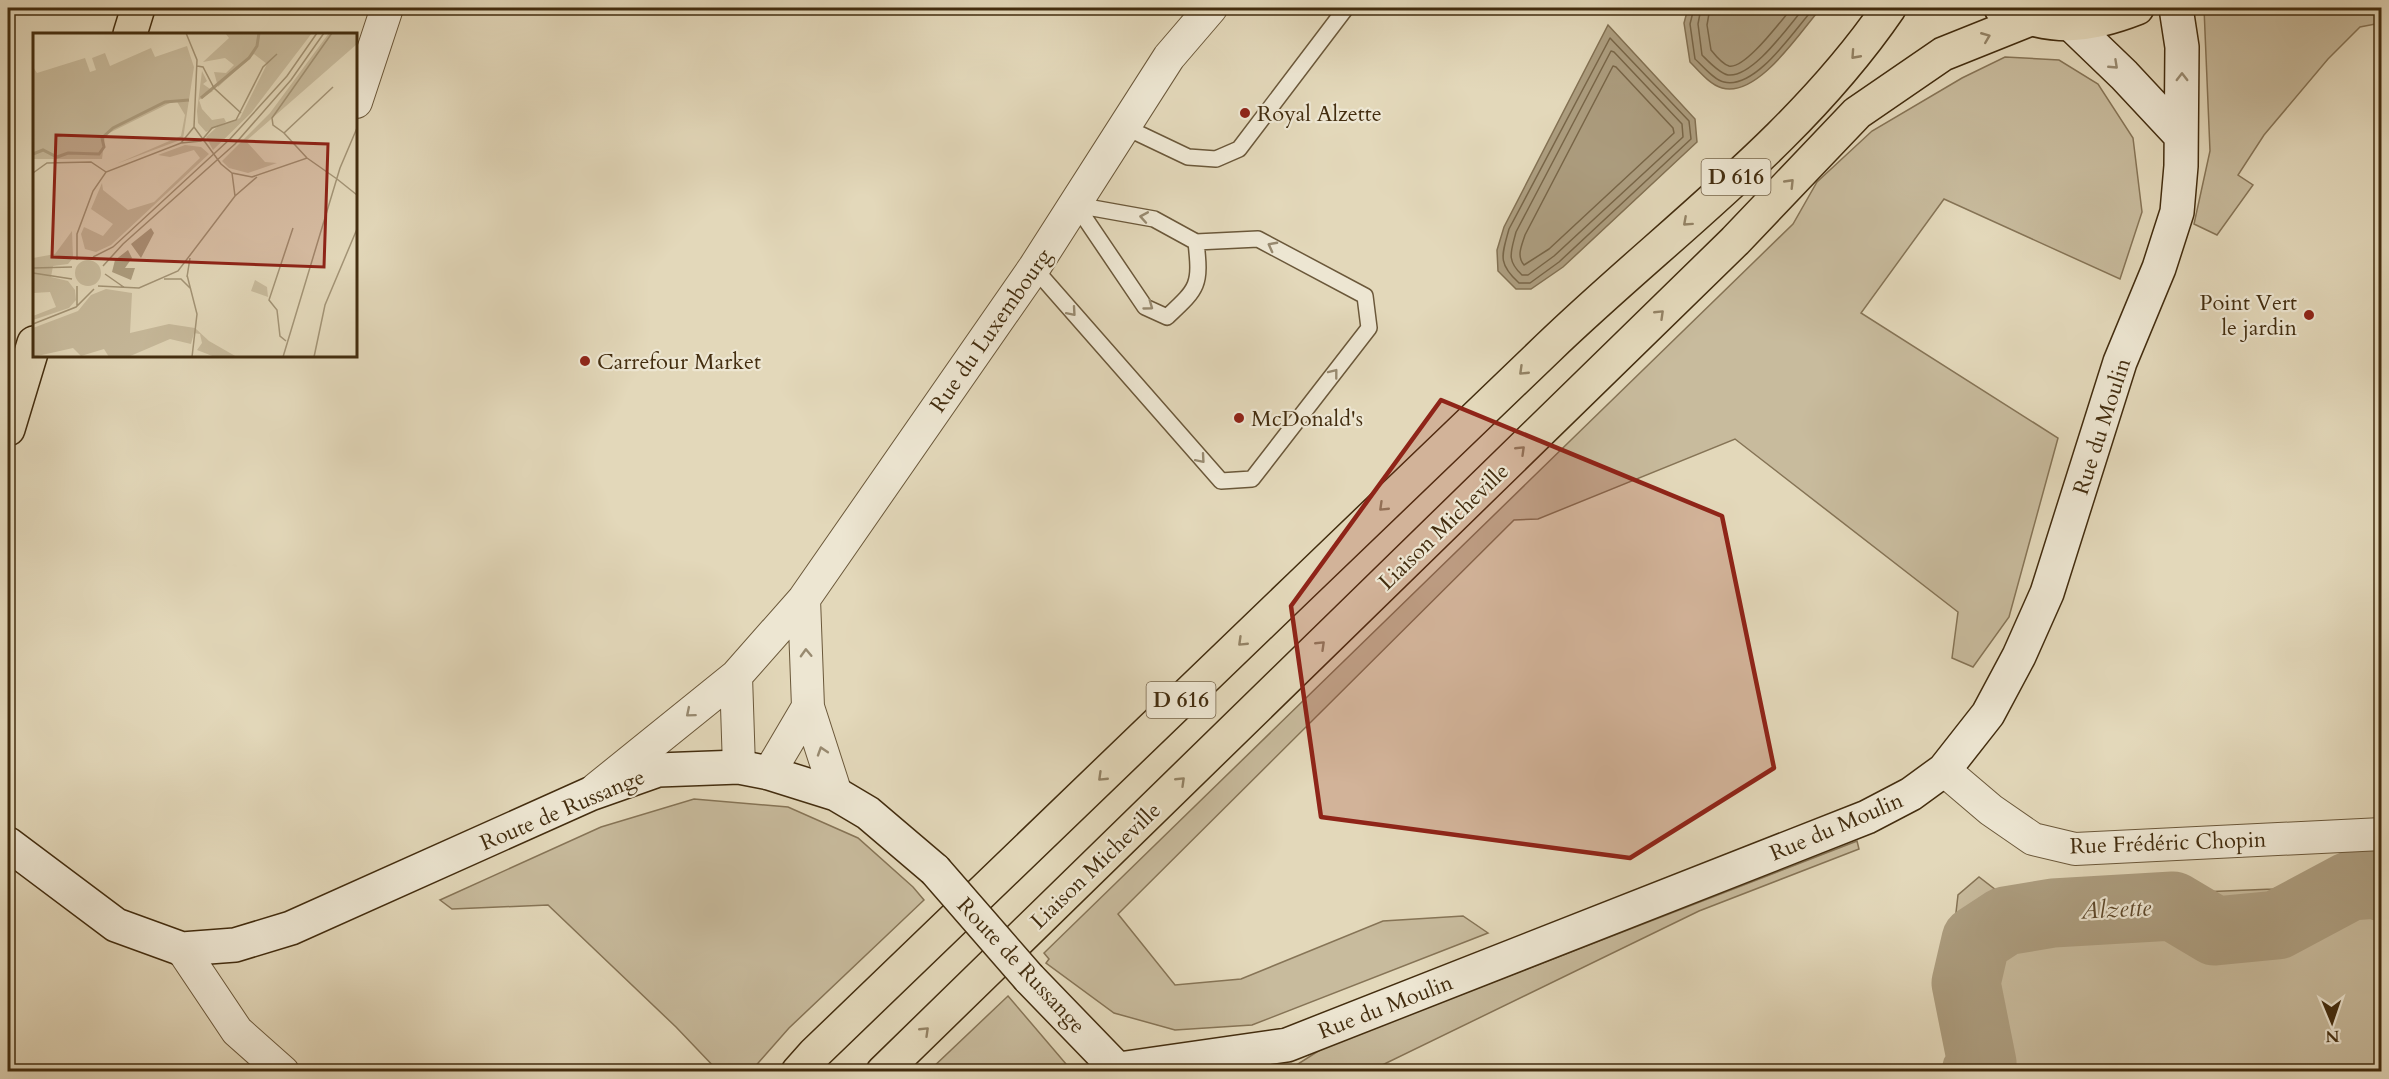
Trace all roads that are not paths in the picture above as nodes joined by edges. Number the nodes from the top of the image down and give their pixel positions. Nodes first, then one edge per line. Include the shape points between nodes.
1 (138, 8) edge
2 (387, 8) edge
3 (1182, 8) edge
4 (1211, 8) edge
5 (1346, 8) edge
6 (1889, 8) edge
7 (2137, 8) edge
8 (2176, 8) edge
9 (2015, 14) edge
10 (2072, 25) junction
11 (130, 33) edge
12 (1169, 57) junction
13 (357, 99) edge
14 (1125, 126) junction
15 (2181, 136) junction
16 (1076, 205) junction
17 (1196, 242) junction
18 (1034, 268) junction
19 (33, 346) edge
20 (8, 429) edge
21 (804, 599) junction
22 (736, 676) junction
23 (808, 707) junction
24 (754, 770) junction
25 (1944, 770) junction
26 (590, 794) junction
27 (836, 794) junction
28 (2382, 834) edge
29 (8, 844) edge
30 (182, 949) junction
31 (1287, 1045) junction
32 (283, 1071) edge
33 (798, 1071) edge
34 (883, 1071) edge
35 (1118, 1071) edge
36 (1268, 1071) edge

1 - 11 main road
2 - 13 street
3 - 12 street
4 - 12 street
5 - 14 lane via 1239,148 1216,159 1188,157
6 -> 33 main road, D 616 via 1861,48 1773,144 1565,331
7 - 10 main road via 2108,19
15 -> 8 street, Rue du Moulin via 2182,47
9 - 10 main road
34 -> 9 main road, Liaison Micheville / D 616 via 1735,241 1857,113 1943,54
10 -> 15 street
12 - 14 street, Rue du Luxembourg
14 - 16 street, Rue du Luxembourg
15 - 25 street, Rue du Moulin via 2177,212 2159,268 2120,362 2047,593 1988,714
17 -> 16 lane via 1154,219
16 -> 17 lane via 1145,307 1167,317 1193,292 1199,269
16 - 18 street, Rue du Luxembourg
18 -> 17 lane via 1221,481 1252,479 1369,328 1365,296 1258,239
18 - 21 street, Rue du Luxembourg
19 - 20 main road
21 - 22 street, Rue du Luxembourg
23 -> 21 street
22 - 24 street
22 -> 26 street, Rue du Luxembourg
23 - 24 street
27 -> 23 street
24 - 26 street, Route de Russange via 658,770
24 - 27 street, Route de Russange
25 - 28 street, Rue Frédéric Chopin via 2033,839 2075,849
25 - 31 street, Rue du Moulin via 1911,794 1867,817
26 - 30 street, Route de Russange via 291,927 236,945
27 - 35 street, Route de Russange, bridge via 867,813 935,870 1029,978
29 - 30 street, Route de Russange via 116,925
30 - 32 street via 237,1031
31 - 35 street, Rue du Moulin
31 - 36 street

